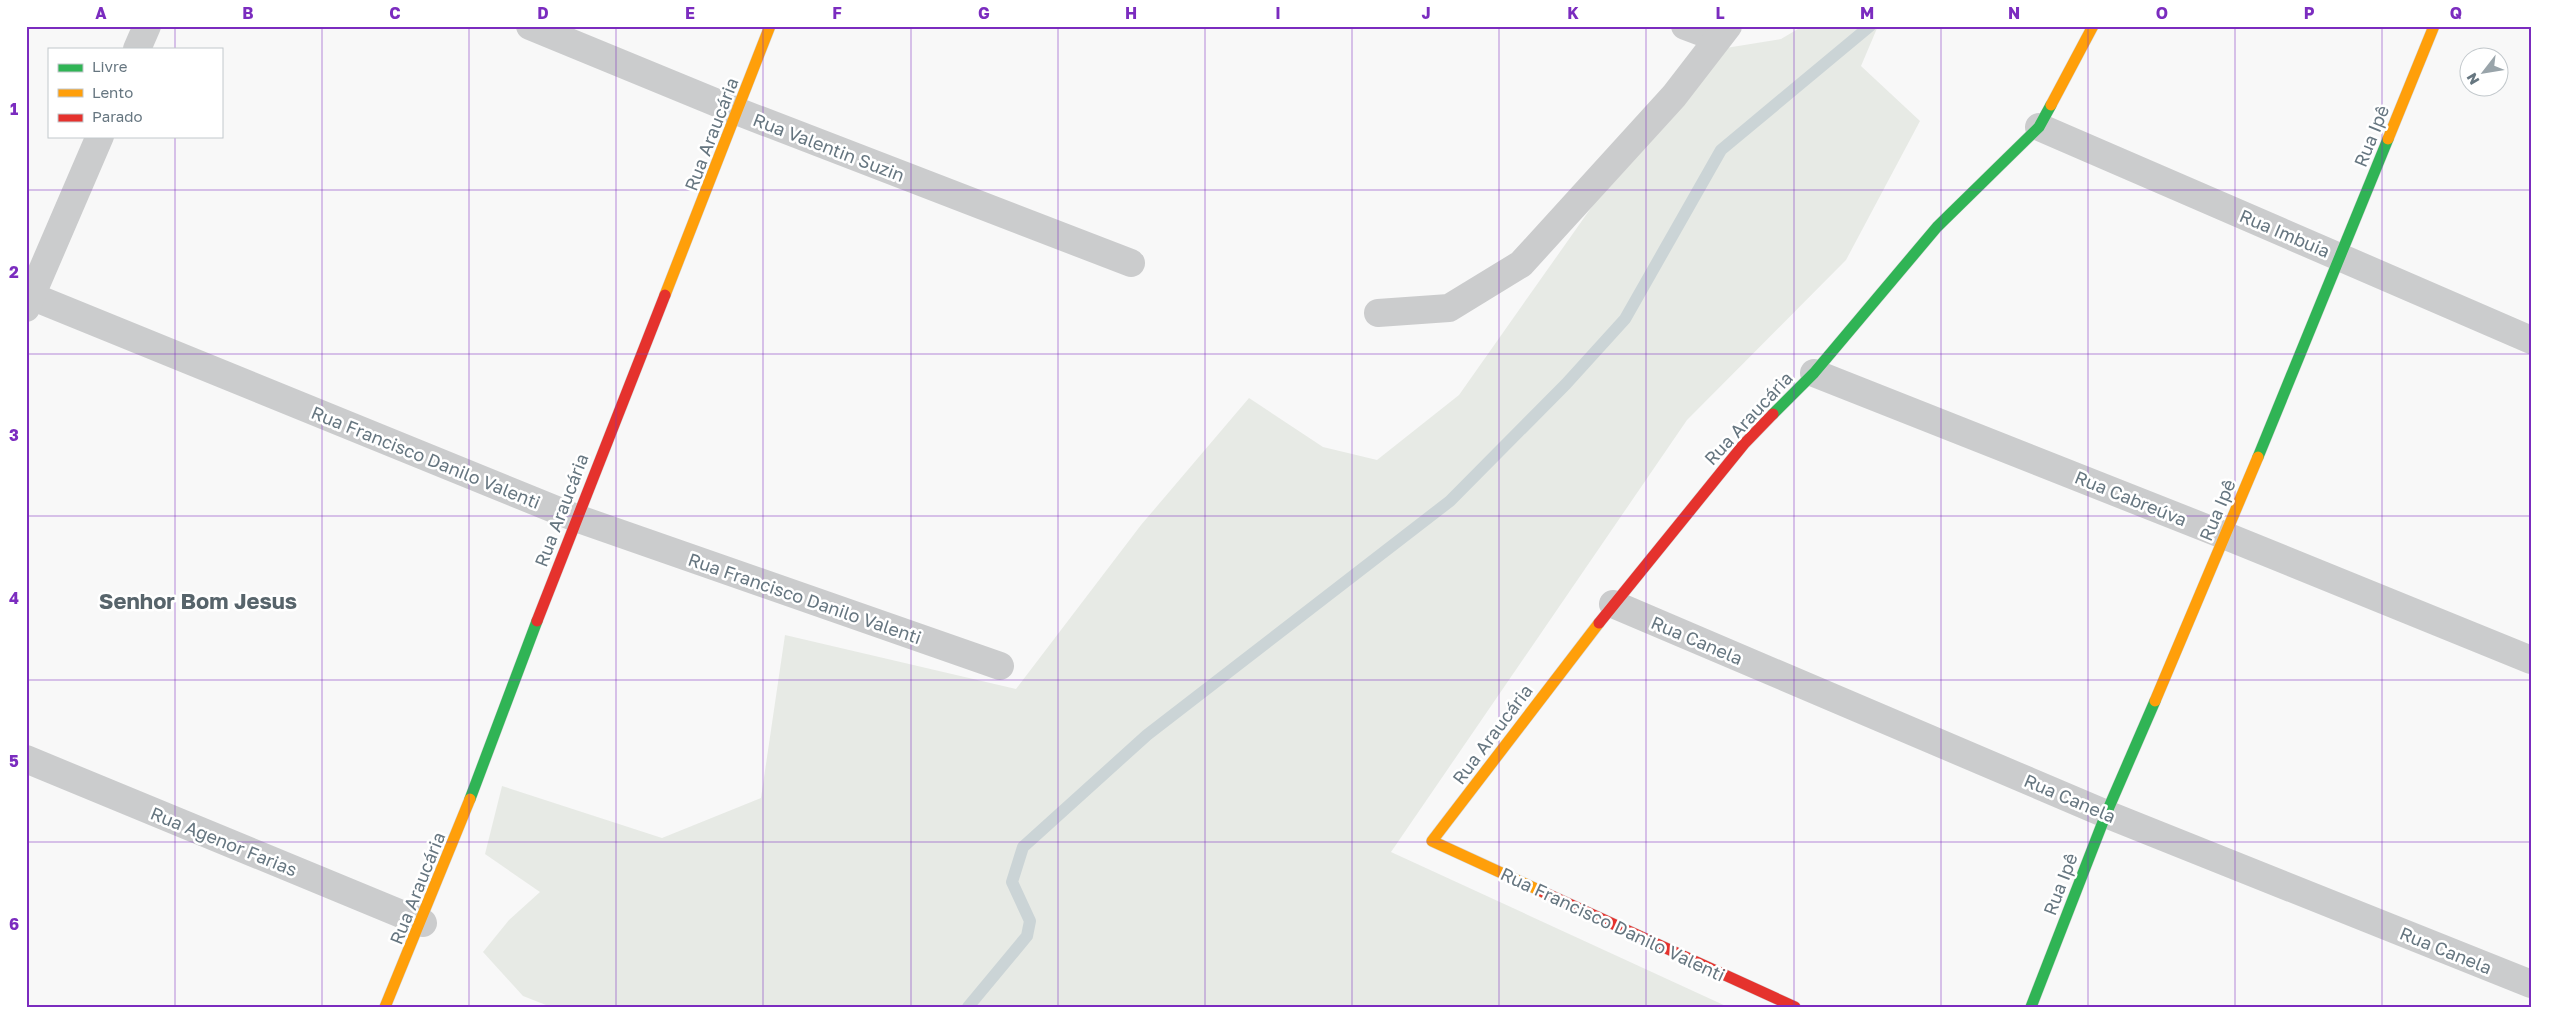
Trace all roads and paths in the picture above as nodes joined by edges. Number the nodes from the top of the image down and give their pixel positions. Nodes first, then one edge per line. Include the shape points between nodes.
1 (147, 26) edge
2 (530, 26) edge
3 (770, 26) edge
4 (1686, 26) edge
5 (2093, 26) edge
6 (2434, 26) edge
7 (1723, 32) edge
8 (137, 48) edge
9 (739, 112) junction
10 (2038, 126) junction
11 (99, 138) edge
12 (2340, 257) junction
13 (1131, 263) dead end
14 (28, 299) edge
15 (1378, 313) dead end
16 (2531, 340) edge
17 (1814, 373) junction
18 (576, 518) junction
19 (2226, 536) junction
20 (1613, 604) junction
21 (2531, 660) edge
22 (1000, 666) dead end
23 (26, 760) edge
24 (2106, 814) junction
25 (1432, 841) joint
26 (423, 923) junction
27 (2531, 984) edge
28 (385, 1007) edge
29 (1795, 1007) edge
30 (2031, 1007) edge

1 - 8 street
2 - 9 street, Rua Valentin Suzin
3 - 9 street, Rua Araucária
4 - 7 street
5 - 10 street, Rua Araucária
6 - 12 street, Rua Ipê
7 - 15 street via 1674,96 1520,264 1449,308
9 - 13 street, Rua Valentin Suzin
9 - 18 street, Rua Araucária
10 - 12 street, Rua Imbuia
10 - 17 street, Rua Araucária via 1937,227
11 - 14 street
12 - 16 street, Rua Imbuia
12 - 19 street, Rua Ipê
14 - 18 street, Rua Francisco Danilo Valenti
17 - 19 street, Rua Cabreúva
17 - 20 street, Rua Araucária via 1744,444
18 - 22 street, Rua Francisco Danilo Valenti
18 - 26 street, Rua Araucária
19 - 21 street, Rua Cabreúva
19 - 24 street, Rua Ipê
20 - 24 street, Rua Canela
20 - 25 street, Rua Araucária
23 - 26 street, Rua Agenor Farias
24 - 27 street, Rua Canela
24 - 30 street, Rua Ipê
25 - 29 street, Rua Francisco Danilo Valenti
26 - 28 street, Rua Araucária

